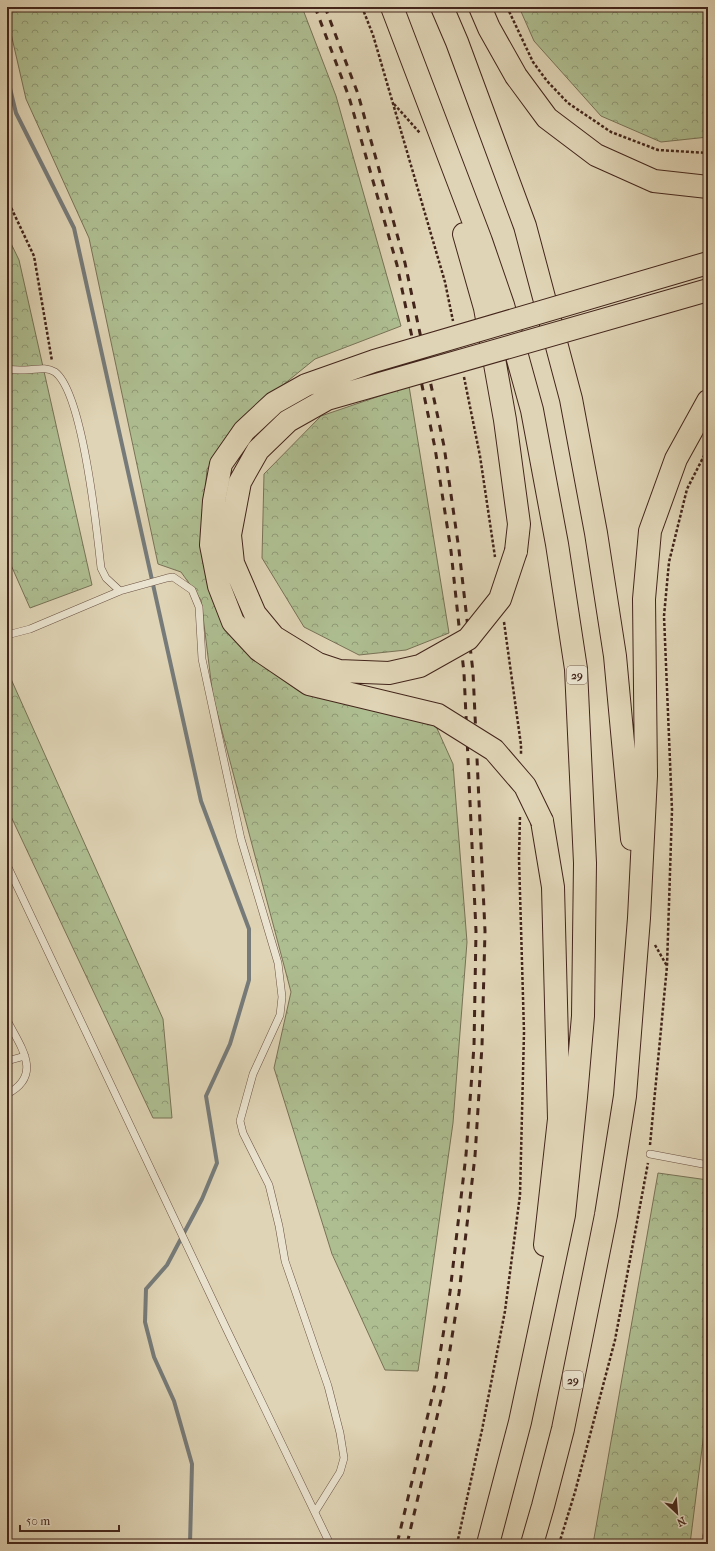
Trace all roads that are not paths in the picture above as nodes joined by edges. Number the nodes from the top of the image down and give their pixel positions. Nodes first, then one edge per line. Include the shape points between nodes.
1 (392, 7) edge
2 (442, 7) edge
3 (480, 7) edge
4 (413, 62) junction
5 (708, 188) edge
6 (708, 263) edge
7 (708, 290) edge
8 (7, 370) edge
9 (708, 401) edge
10 (120, 591) junction
11 (7, 635) edge
12 (7, 864) edge
13 (639, 918) junction
14 (7, 1020) edge
15 (9, 1031) edge
16 (25, 1056) junction
17 (7, 1061) edge
18 (7, 1094) edge
19 (650, 1154) dead end
20 (708, 1165) edge
21 (533, 1366) junction
22 (315, 1512) junction
23 (708, 1528) edge
24 (330, 1544) edge
25 (488, 1544) edge
26 (532, 1544) edge
27 (705, 1544) edge

1 - 4 highway, 29
2 - 13 highway, 29 via 525,226 571,399 596,533 615,656
3 - 5 highway via 516,76 547,118 596,155 654,181
4 - 7 highway, bridge via 485,308 505,420 519,524 516,551 500,599 468,639 420,666 389,673 339,671 318,664 274,637 255,614 233,563 230,535 240,482 258,450 288,421 327,399
4 - 21 highway, 29 via 503,304 532,410 557,544 576,669 585,863 583,1016 564,1215
6 - 21 highway, bridge via 374,361 306,385 274,403 244,431 221,464 214,501 211,545 219,586 233,622 259,650 310,684 438,715 494,750 525,786 542,821 553,887 559,1119
8 - 10 lane via 43,368 54,372 62,379 74,405 92,486 101,568 106,578
9 - 13 highway via 676,459 650,531 644,599 646,776
10 - 11 lane
10 - 22 lane via 173,577 192,590 198,607 202,659 241,839 278,963 282,997 280,1015 253,1074 240,1121 245,1138 269,1185 285,1261 328,1386 340,1433 344,1458 340,1472
12 - 22 lane
13 - 26 highway, 29 via 625,1096 606,1215 563,1429
14 - 15 lane
15 - 16 lane
16 - 17 lane
16 - 18 lane via 27,1071 22,1083
19 - 20 lane
21 - 25 highway, 29
22 - 24 lane
23 - 27 lane

